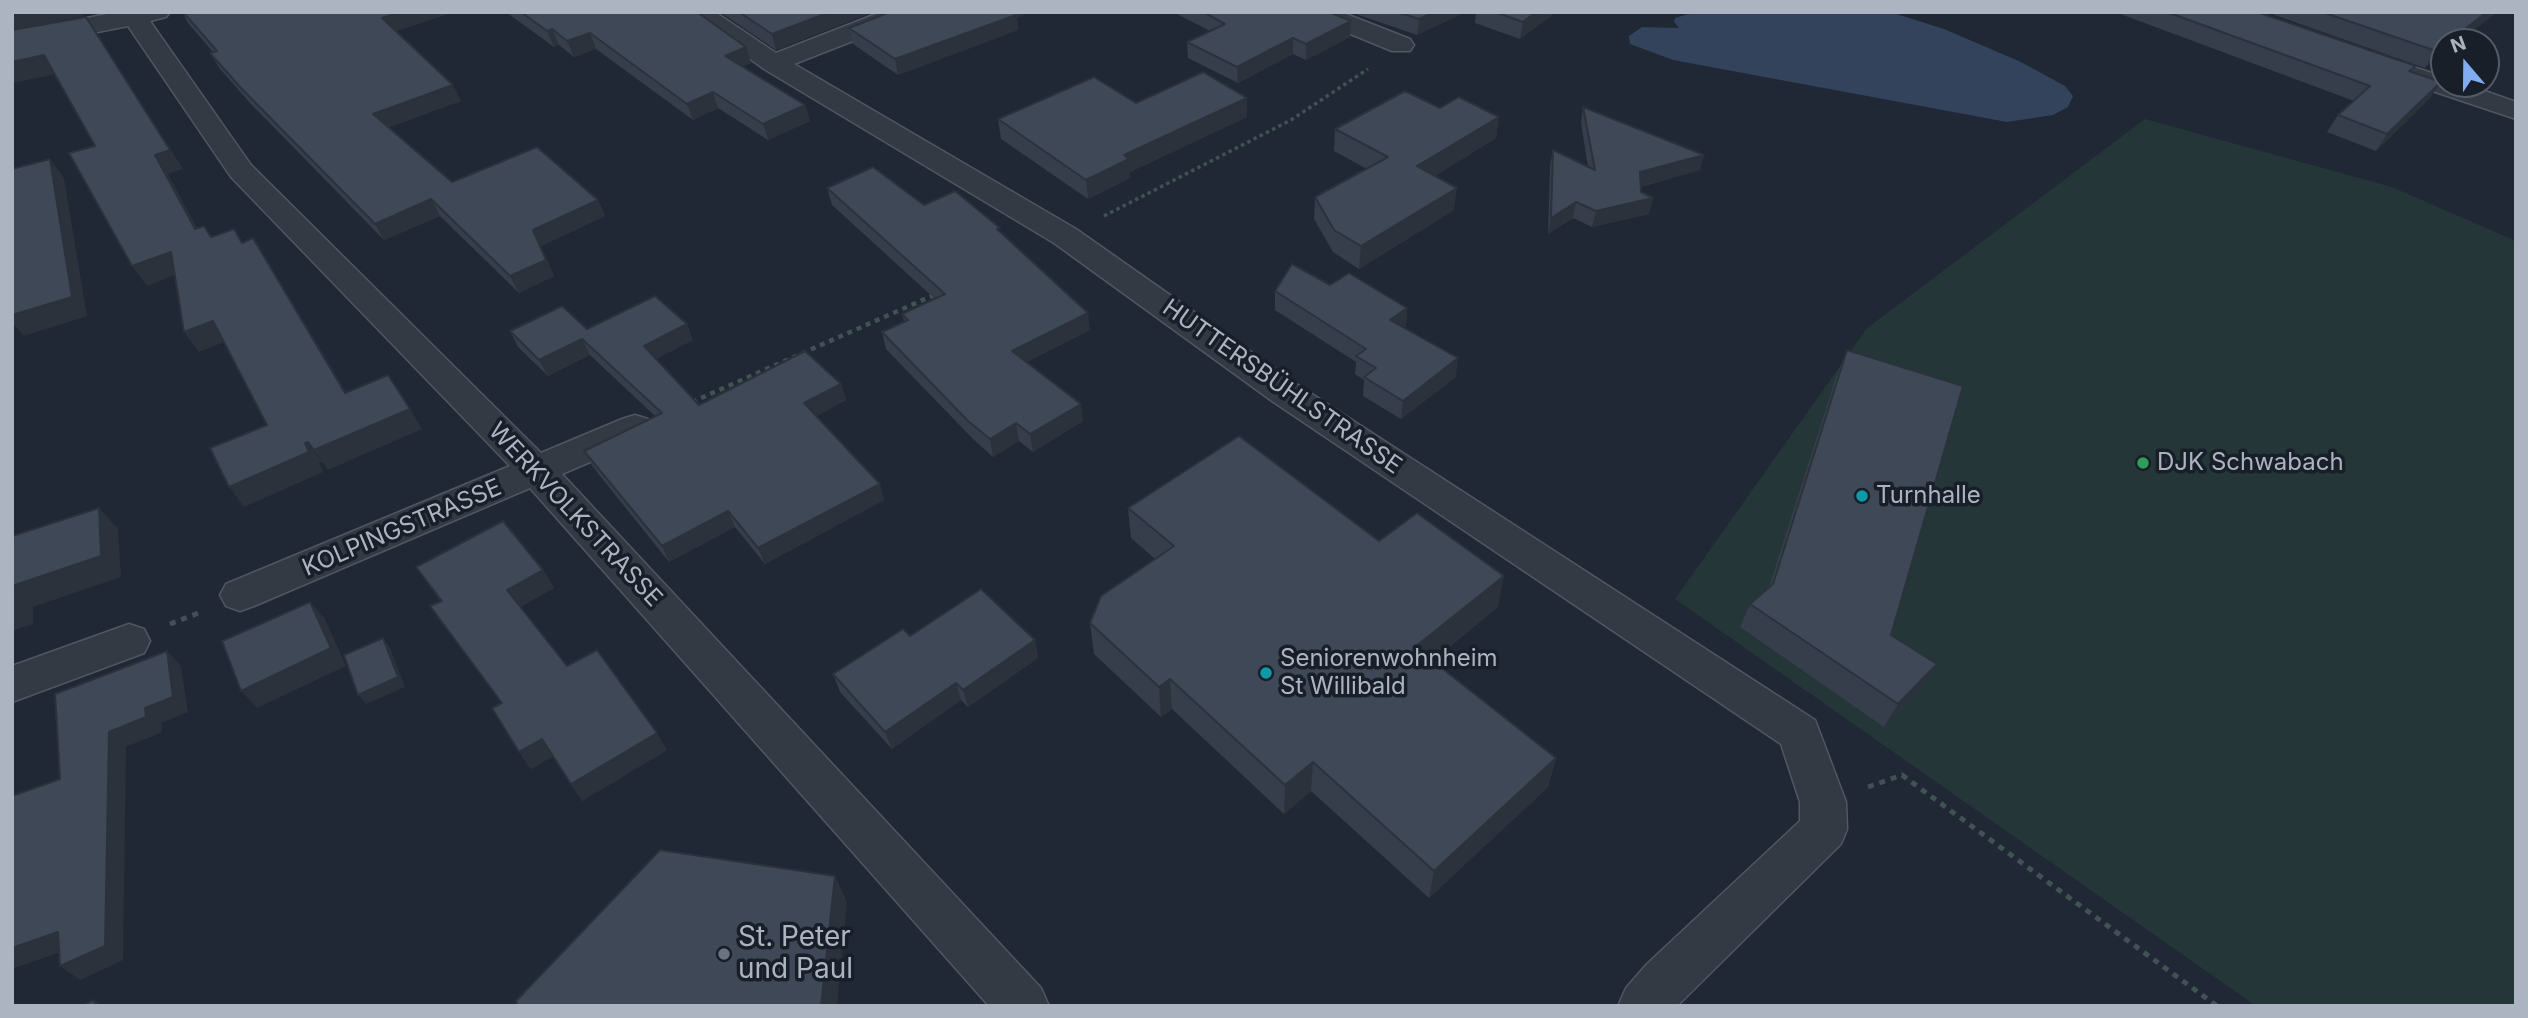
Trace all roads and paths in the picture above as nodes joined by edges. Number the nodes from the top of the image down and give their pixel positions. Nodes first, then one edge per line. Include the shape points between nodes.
1 (698, 12) edge
2 (905, 12) edge
3 (1318, 12) edge
4 (146, 15) edge
5 (12, 41) edge
6 (1401, 45) dead end
7 (2360, 57) edge
8 (773, 63) junction
9 (2516, 111) edge
10 (640, 425) edge
11 (538, 472) junction
12 (240, 595) joint
13 (130, 641) joint
14 (12, 684) edge
15 (1823, 802) junction
16 (1023, 1006) edge
17 (1644, 1006) edge
18 (2217, 1006) edge

1 - 8 street, HUTTERSBÜHLSTRASSE
2 - 8 street
3 - 6 street
4 - 5 street
4 - 11 street, WERKVOLKSTRASSE via 241,172
7 - 9 street
8 - 15 street, HUTTERSBÜHLSTRASSE via 1065,236 1286,393 1799,733
10 - 11 street, KOLPINGSTRASSE
11 - 12 street, KOLPINGSTRASSE
11 - 16 street, WERKVOLKSTRASSE
12 - 13 path
13 - 14 street
15 - 17 street via 1824,829
15 - 18 path via 1902,775

